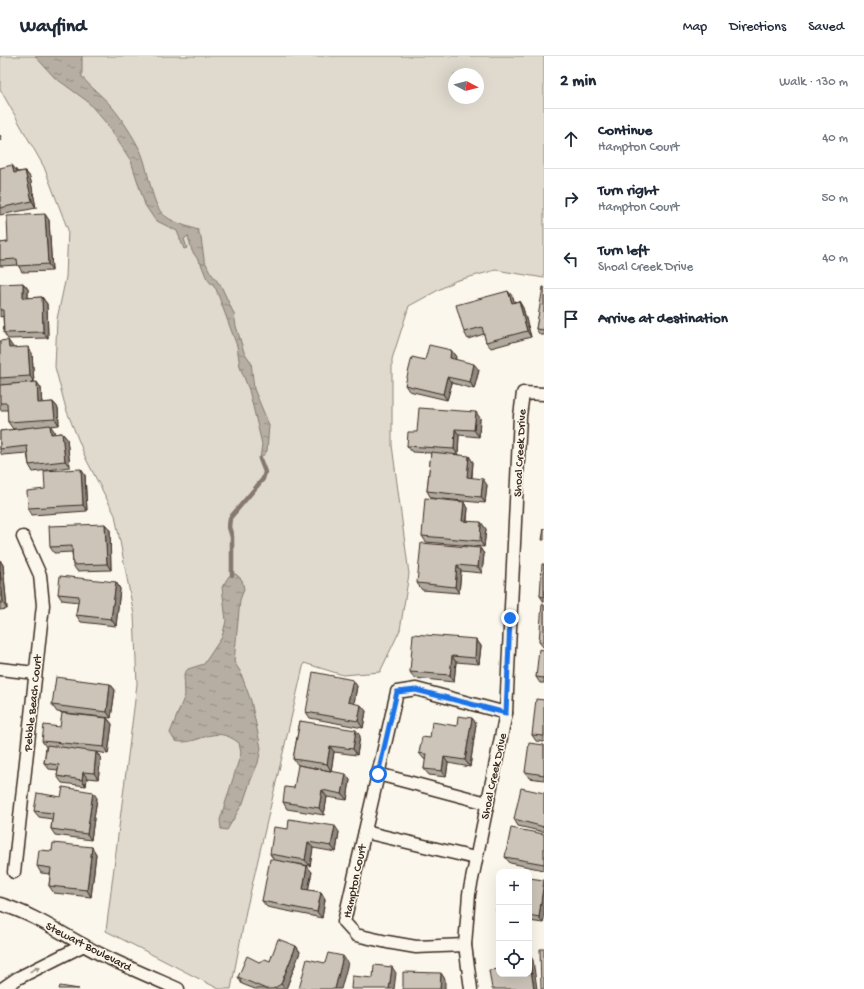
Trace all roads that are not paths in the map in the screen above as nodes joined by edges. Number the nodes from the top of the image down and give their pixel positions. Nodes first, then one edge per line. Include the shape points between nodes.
1 (544, 394) edge
2 (23, 537) dead end
3 (0, 669) edge
4 (35, 673) junction
5 (506, 713) junction
6 (378, 774) junction
7 (488, 803) junction
8 (364, 832) junction
9 (475, 858) junction
10 (14, 872) dead end
11 (0, 904) edge
12 (84, 945) junction
13 (465, 945) junction
14 (2, 989) edge
15 (178, 989) edge
16 (471, 989) edge

1 - 5 street, Shoal Creek Drive via 524,393 520,416
2 - 4 street, Pebble Beach Court via 40,574 42,600
3 - 4 street
4 - 10 street, Pebble Beach Court
5 - 6 street, Hampton Court via 416,690 397,692
5 - 7 street, Shoal Creek Drive
6 - 7 street
6 - 8 street, Hampton Court
7 - 9 street, Shoal Creek Drive
8 - 9 street, Hampton Court
8 - 13 street, Hampton Court via 344,922 356,935 387,942 416,947
9 - 13 street, Shoal Creek Drive
11 - 12 street, Stewart Boulevard
14 -> 12 street via 18,978
12 - 15 street, Stewart Boulevard
13 - 16 street, Shoal Creek Drive

